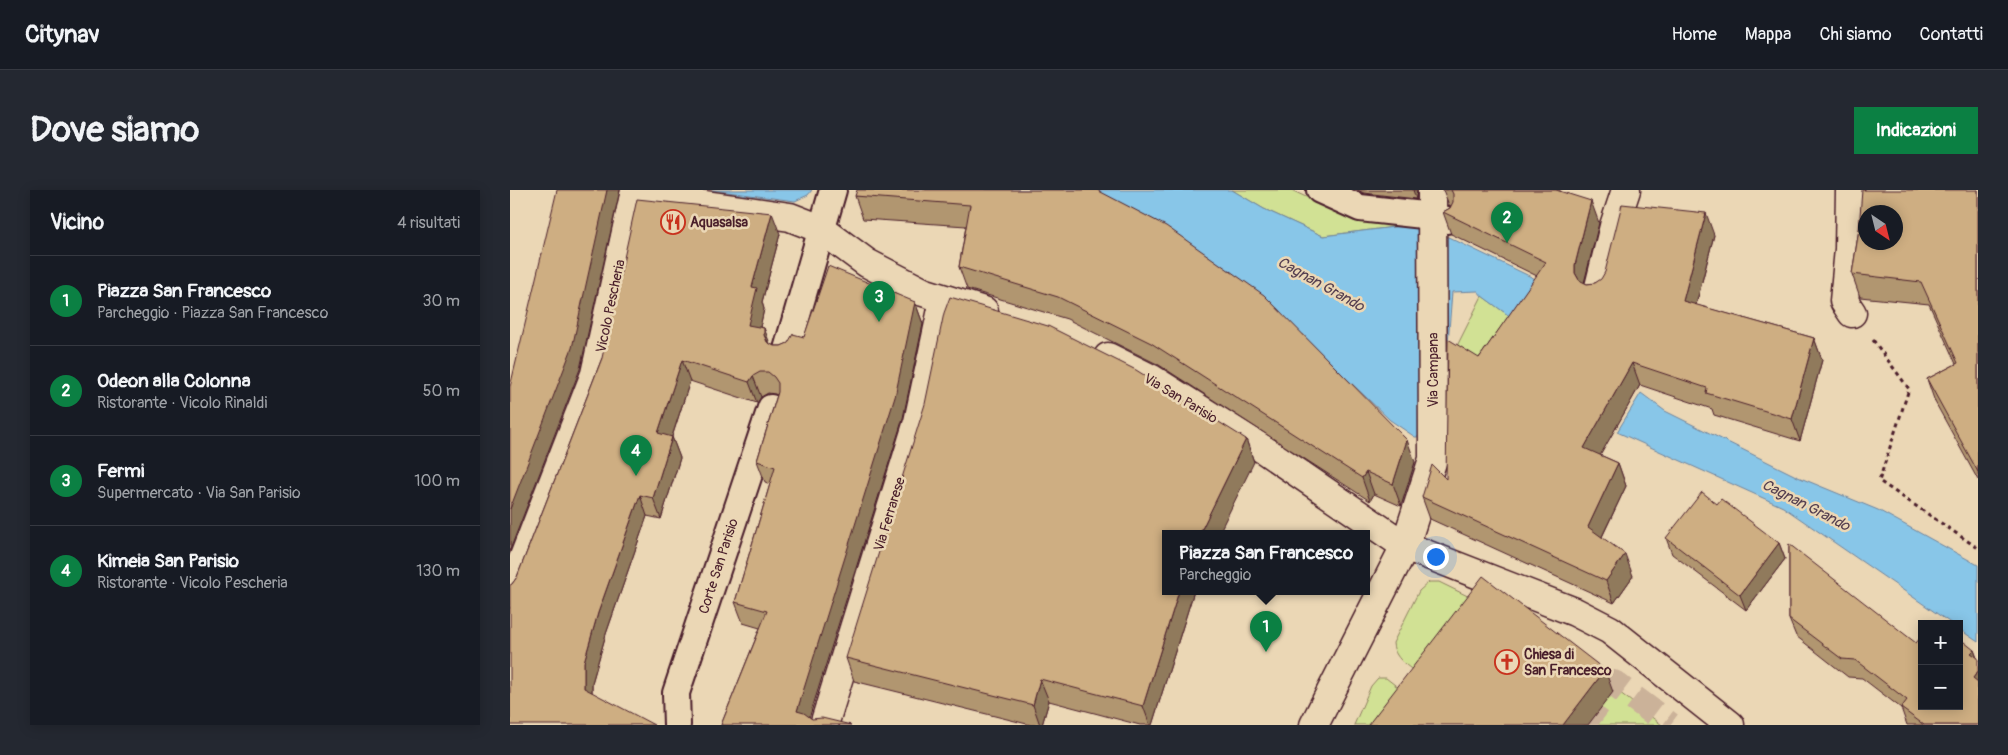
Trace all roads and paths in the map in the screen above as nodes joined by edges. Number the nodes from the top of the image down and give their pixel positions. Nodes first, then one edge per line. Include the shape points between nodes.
1 (1320, 190) edge
2 (1626, 190) edge
3 (1850, 190) edge
4 (832, 194) edge
5 (1437, 209) edge
6 (821, 229) junction
7 (1594, 290) edge
8 (944, 300) junction
9 (1852, 313) joint
10 (1007, 318) edge
11 (1086, 346) edge
12 (786, 353) edge
13 (771, 408) edge
14 (1405, 546) junction
15 (1978, 548) edge
16 (510, 593) edge
17 (677, 725) edge
18 (824, 725) edge
19 (1314, 725) edge
20 (1730, 725) edge

1 - 5 street via 1360,208
2 - 7 street
3 - 9 street via 1844,301
4 - 6 street
5 - 14 street, Via Campana via 1433,459
6 - 8 street via 867,263
6 - 12 street
6 - 16 street, Vicolo Pescheria via 790,217 634,195 595,374
8 - 10 street
8 - 18 street, Via Ferrarese via 918,422
9 - 15 path via 1909,389 1879,481
11 - 14 street, Via San Parisio via 1152,379 1266,451
13 - 17 street, Corte San Parisio via 676,693
14 - 19 street, Via Campana
14 - 20 street, Via San Parisio via 1575,612 1610,630

